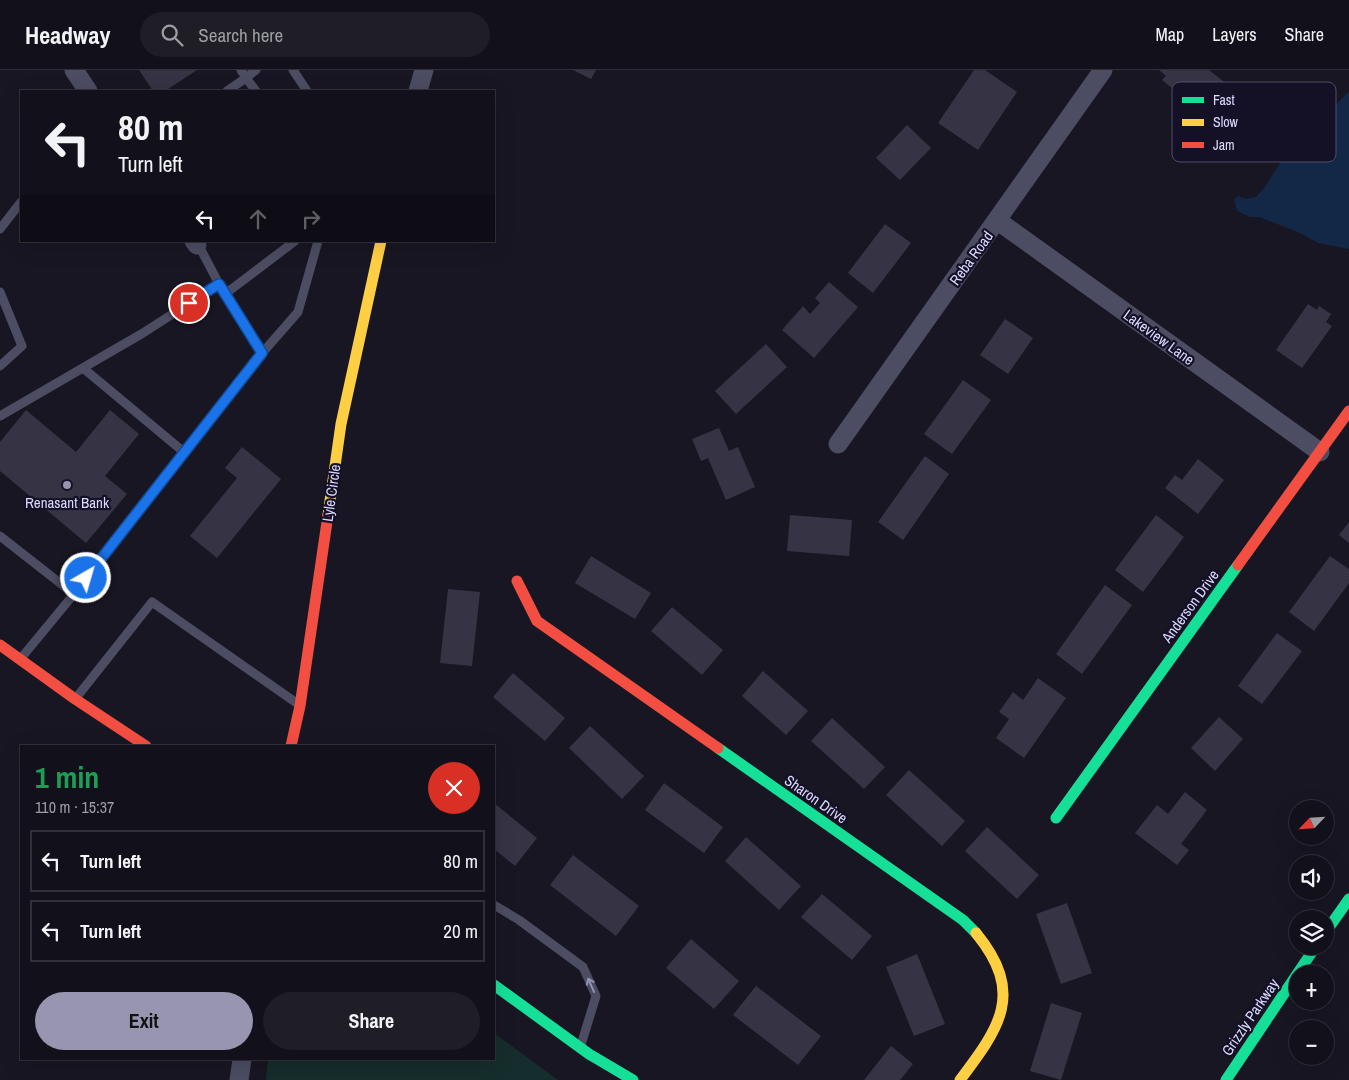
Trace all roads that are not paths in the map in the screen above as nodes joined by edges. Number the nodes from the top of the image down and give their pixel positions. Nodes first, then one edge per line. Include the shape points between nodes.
1 (74, 70) edge
2 (256, 70) edge
3 (293, 70) edge
4 (424, 70) edge
5 (1103, 70) edge
6 (243, 74) edge
7 (87, 90) edge
8 (228, 90) edge
9 (255, 90) edge
10 (306, 90) edge
11 (418, 90) edge
12 (20, 203) edge
13 (998, 221) junction
14 (0, 229) edge
15 (294, 242) edge
16 (318, 242) edge
17 (381, 242) edge
18 (198, 243) edge
19 (219, 284) junction
20 (0, 292) edge
21 (226, 294) junction
22 (262, 353) junction
23 (0, 366) edge
24 (83, 368) junction
25 (1349, 412) edge
26 (0, 416) edge
27 (838, 444) dead end
28 (1320, 452) junction
29 (184, 453) junction
30 (0, 536) edge
31 (517, 581) dead end
32 (74, 594) junction
33 (0, 645) edge
34 (20, 660) junction
35 (76, 699) junction
36 (300, 706) junction
37 (145, 745) edge
38 (291, 745) edge
39 (1056, 818) dead end
40 (1349, 899) edge
41 (495, 906) edge
42 (1334, 920) edge
43 (1310, 955) edge
44 (495, 986) edge
45 (580, 1048) junction
46 (242, 1060) edge
47 (239, 1080) edge
48 (633, 1080) edge
49 (960, 1080) edge
50 (1226, 1080) edge

1 - 7 street
2 - 6 lane
3 - 10 lane
4 - 11 street
5 - 13 street, Reba Road
6 - 8 lane
6 - 9 lane
12 - 14 lane
13 - 27 street, Reba Road
13 - 28 street, Lakeview Lane
15 - 21 lane
16 - 22 lane via 298,312
17 - 36 street, Lyle Circle via 341,424
18 - 19 lane
19 - 21 lane
19 - 24 lane
20 - 23 lane via 22,346
21 - 22 lane
22 - 29 lane
24 - 26 lane
24 - 29 lane
25 - 28 street, Anderson Drive
28 - 39 street, Anderson Drive
29 - 32 lane
30 - 32 lane
31 - 49 street, Sharon Drive via 537,621 963,920 977,933 992,954 1002,981 1003,1005 997,1026
32 - 34 lane
33 - 34 street
34 - 35 street
35 - 36 lane via 152,602
35 - 37 street
36 - 38 street, Lyle Circle
40 - 42 street
45 -> 41 lane via 596,996 583,967
43 - 50 street, Grizzly Parkway
44 - 45 street
45 - 48 street
46 - 47 street

